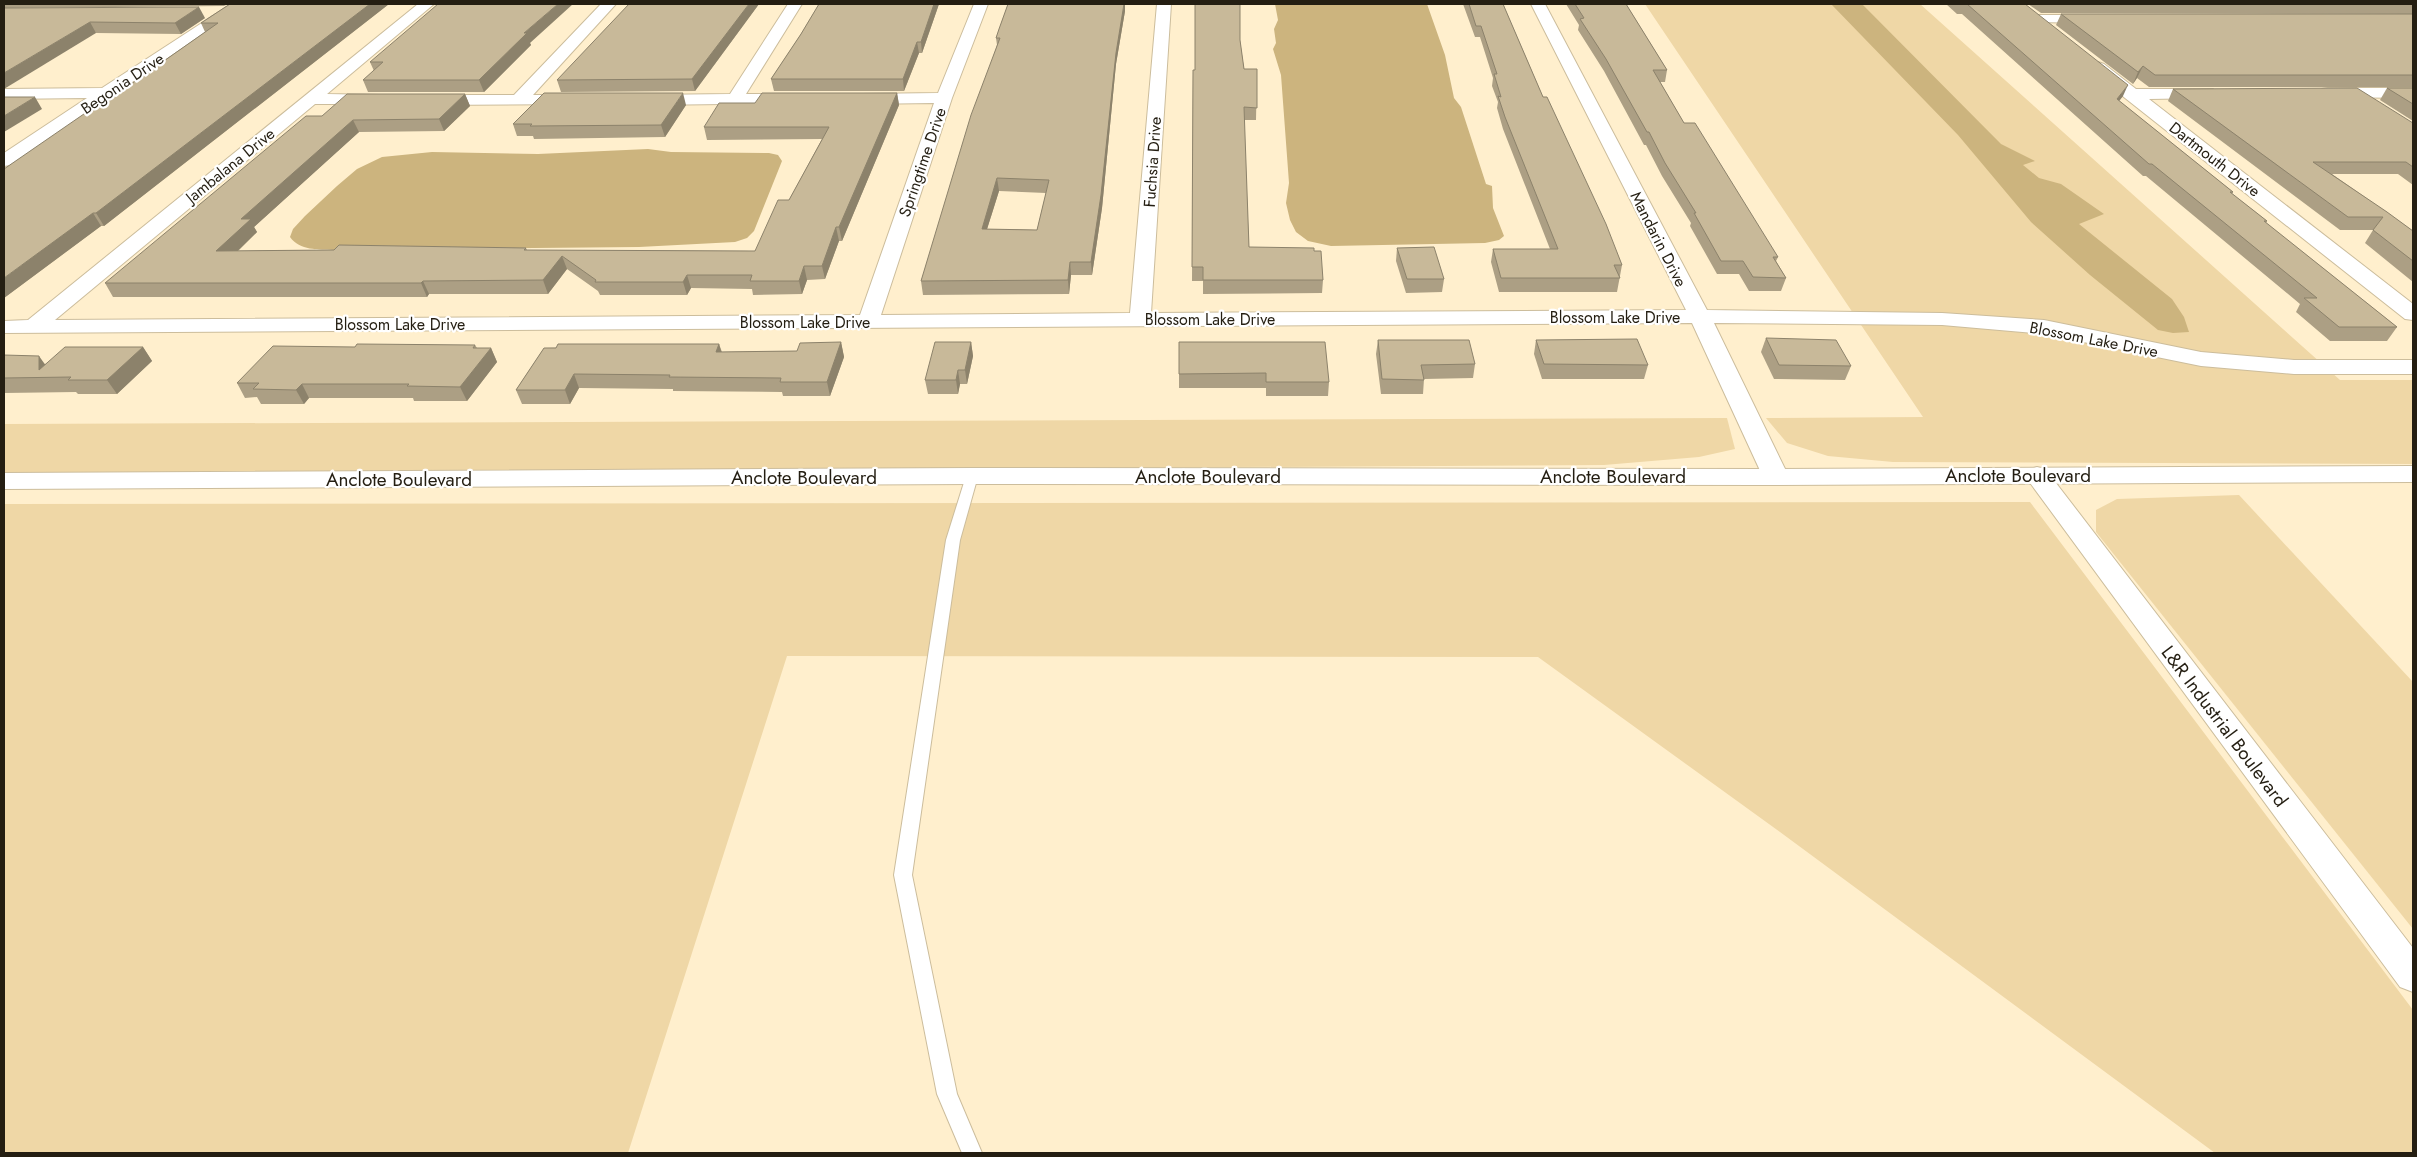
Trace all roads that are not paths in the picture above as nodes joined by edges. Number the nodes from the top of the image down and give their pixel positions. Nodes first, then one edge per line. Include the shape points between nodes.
1 (427, 4) edge
2 (610, 4) edge
3 (795, 4) edge
4 (981, 4) edge
5 (1164, 4) edge
6 (1538, 4) edge
7 (234, 8) edge
8 (198, 12) edge
9 (2106, 19) edge
10 (2061, 38) edge
11 (2084, 56) edge
12 (108, 93) junction
13 (2218, 93) edge
14 (2316, 93) edge
15 (2354, 93) junction
16 (2413, 93) edge
17 (4, 94) edge
18 (2131, 94) junction
19 (944, 98) junction
20 (310, 99) junction
21 (735, 99) junction
22 (814, 99) edge
23 (844, 99) edge
24 (519, 100) junction
25 (588, 100) edge
26 (627, 100) edge
27 (2380, 109) edge
28 (4, 161) edge
29 (2413, 314) edge
30 (1700, 316) junction
31 (1140, 320) junction
32 (868, 322) junction
33 (4, 327) edge
34 (33, 327) junction
35 (2413, 367) edge
36 (2413, 474) edge
37 (2037, 475) junction
38 (972, 476) junction
39 (1776, 477) junction
40 (4, 481) edge
41 (2413, 976) edge
42 (972, 1153) edge

1 - 20 street, Jambalana Drive
2 - 24 street
3 - 21 street
4 - 19 street, Springtime Drive
5 - 31 street, Fuchsia Drive
6 - 30 street, Mandarin Drive
7 - 8 street
7 - 12 street, Begonia Drive
9 - 10 street via 2031,14
11 - 18 street, Dartmouth Drive
12 - 17 street
12 - 28 street, Begonia Drive
13 - 18 street
14 - 15 street
15 - 16 street
15 - 27 street
18 - 29 street, Dartmouth Drive
19 - 23 street
19 - 32 street, Springtime Drive
20 - 24 street
20 - 34 street, Jambalana Drive
21 - 22 street
21 - 26 street
24 - 25 street
30 - 31 street, Blossom Lake Drive
30 - 35 street, Blossom Lake Drive via 1942,319 2044,327 2201,359 2294,367
30 - 39 street, Mandarin Drive
31 - 32 street, Blossom Lake Drive
32 - 34 street, Blossom Lake Drive
33 - 34 street, Blossom Lake Drive
36 - 37 street, Anclote Boulevard
37 - 39 street, Anclote Boulevard
37 - 41 street, L&R Industrial Boulevard
38 - 39 street, Anclote Boulevard
38 - 40 street, Anclote Boulevard
38 - 42 lane via 953,540 903,875 947,1094

